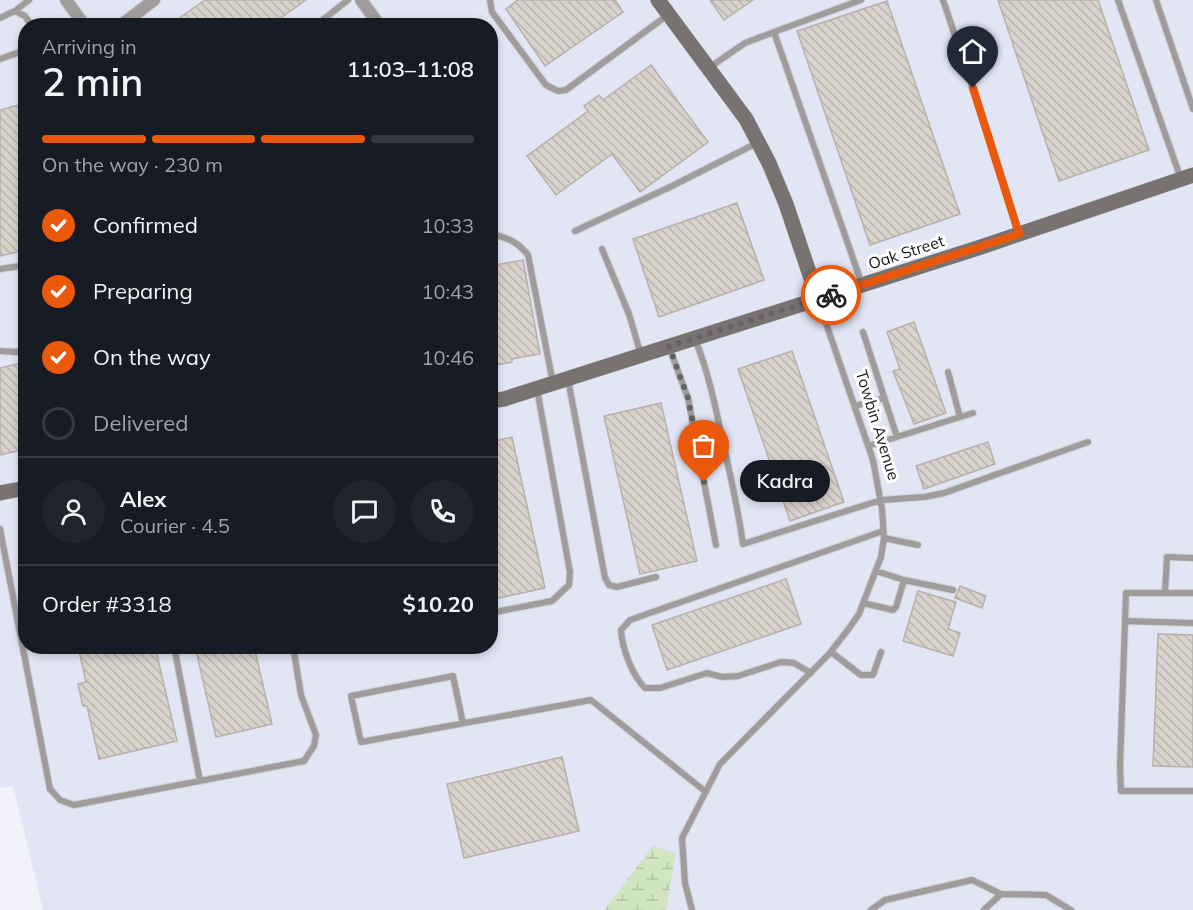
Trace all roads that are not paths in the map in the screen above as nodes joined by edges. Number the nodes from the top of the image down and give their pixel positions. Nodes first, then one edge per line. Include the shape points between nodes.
1 (29, 0) edge
2 (66, 0) edge
3 (154, 0) edge
4 (348, 0) edge
5 (361, 0) edge
6 (489, 0) edge
7 (658, 0) edge
8 (861, 0) edge
9 (943, 0) edge
10 (1118, 0) edge
11 (1156, 0) edge
12 (15, 11) junction
13 (669, 14) junction
14 (0, 18) edge
15 (26, 18) edge
16 (79, 18) edge
17 (130, 18) edge
18 (325, 18) edge
19 (374, 18) edge
20 (496, 18) edge
21 (498, 20) edge
22 (774, 32) junction
23 (18, 53) edge
24 (0, 59) edge
25 (709, 68) junction
26 (1193, 109) edge
27 (758, 142) junction
28 (1187, 177) edge
29 (575, 231) dead end
30 (1019, 234) junction
31 (498, 236) edge
32 (602, 249) dead end
33 (18, 266) edge
34 (0, 269) edge
35 (862, 285) junction
36 (818, 299) junction
37 (863, 332) dead end
38 (695, 338) junction
39 (669, 346) junction
40 (0, 351) edge
41 (18, 352) edge
42 (642, 355) junction
43 (948, 372) dead end
44 (568, 378) junction
45 (553, 383) junction
46 (537, 388) junction
47 (884, 398) junction
48 (498, 399) edge
49 (855, 406) junction
50 (973, 413) dead end
51 (960, 417) junction
52 (897, 437) junction
53 (1088, 442) dead end
54 (868, 446) junction
55 (18, 490) edge
56 (0, 493) edge
57 (880, 500) junction
58 (0, 529) edge
59 (883, 531) junction
60 (884, 538) junction
61 (716, 545) dead end
62 (918, 545) dead end
63 (1193, 558) edge
64 (876, 571) junction
65 (656, 577) dead end
66 (904, 580) junction
67 (954, 590) dead end
68 (1165, 593) junction
69 (1193, 593) edge
70 (863, 603) junction
71 (498, 611) edge
72 (1125, 621) junction
73 (18, 623) edge
74 (1193, 623) edge
75 (831, 652) junction
76 (881, 652) dead end
77 (24, 654) edge
78 (176, 654) edge
79 (294, 654) edge
80 (811, 673) junction
81 (463, 723) junction
82 (200, 781) junction
83 (1193, 791) edge
84 (706, 792) junction
85 (1001, 894) junction
86 (692, 910) edge
87 (871, 910) edge
88 (984, 910) edge
89 (1071, 910) edge

1 - 12 lane
2 - 16 street
3 - 17 street
4 - 18 lane
5 - 19 street
6 - 20 lane
7 - 13 street, Towbin Avenue
8 - 22 lane
9 - 30 lane
10 - 28 lane
11 - 26 lane
12 - 14 lane
12 - 15 lane
13 - 21 lane via 566,90 558,91 546,85
13 - 25 street, Towbin Avenue
22 - 25 lane via 745,43
22 - 35 lane
23 - 24 lane
25 - 27 street, Towbin Avenue
27 - 29 lane
27 - 36 street, Towbin Avenue via 786,204
28 - 30 street, Oak Street
30 - 35 street, Oak Street
31 - 45 lane via 513,240 528,255
32 - 42 lane
33 - 34 lane
35 - 36 street, Oak Street
36 - 38 street, Oak Street
36 - 49 lane, Towbin Avenue
37 - 47 lane
38 - 39 street, Oak Street
38 - 57 lane via 716,410 743,544
39 - 42 street, Oak Street
39 - 61 lane via 688,398
40 - 41 lane
42 - 44 street, Oak Street
43 - 51 lane
44 - 45 street, Oak Street
44 - 65 lane via 605,578 609,585 617,587
45 - 46 street, Oak Street
46 - 48 street, Oak Street
46 - 71 lane via 570,572 569,585 552,601
47 - 49 lane
47 - 52 lane
49 - 54 lane, Towbin Avenue
50 - 51 lane
51 - 52 lane
52 - 54 lane
53 - 57 lane via 944,493
54 - 57 lane, Towbin Avenue
55 - 56 street
57 - 59 lane, Towbin Avenue
58 - 73 lane
59 - 60 lane, Towbin Avenue
59 - 80 lane via 630,620 621,630 622,641 645,688 660,688 707,673 738,676 782,662 794,663
60 - 62 lane
60 - 64 lane, Towbin Avenue
63 - 68 lane via 1167,557
64 - 66 lane
64 - 70 lane, Towbin Avenue
66 - 67 lane
66 - 70 lane via 893,610
68 - 69 lane
68 - 72 lane via 1126,593
70 - 75 lane, Towbin Avenue
72 - 74 lane
72 - 83 lane via 1121,790
75 - 76 lane via 861,675 873,675
75 - 80 lane, Towbin Avenue
77 - 82 lane via 50,789 60,801 74,805
78 - 82 lane
79 - 82 lane via 301,695 316,735 304,761
80 - 84 lane, Towbin Avenue via 720,764
81 - 81 lane via 361,742 351,696 453,676
81 - 84 lane via 591,700
84 - 86 lane, Towbin Avenue via 682,838 685,883
85 - 87 lane via 972,880 885,900
85 - 88 lane
85 - 89 lane via 1046,895

